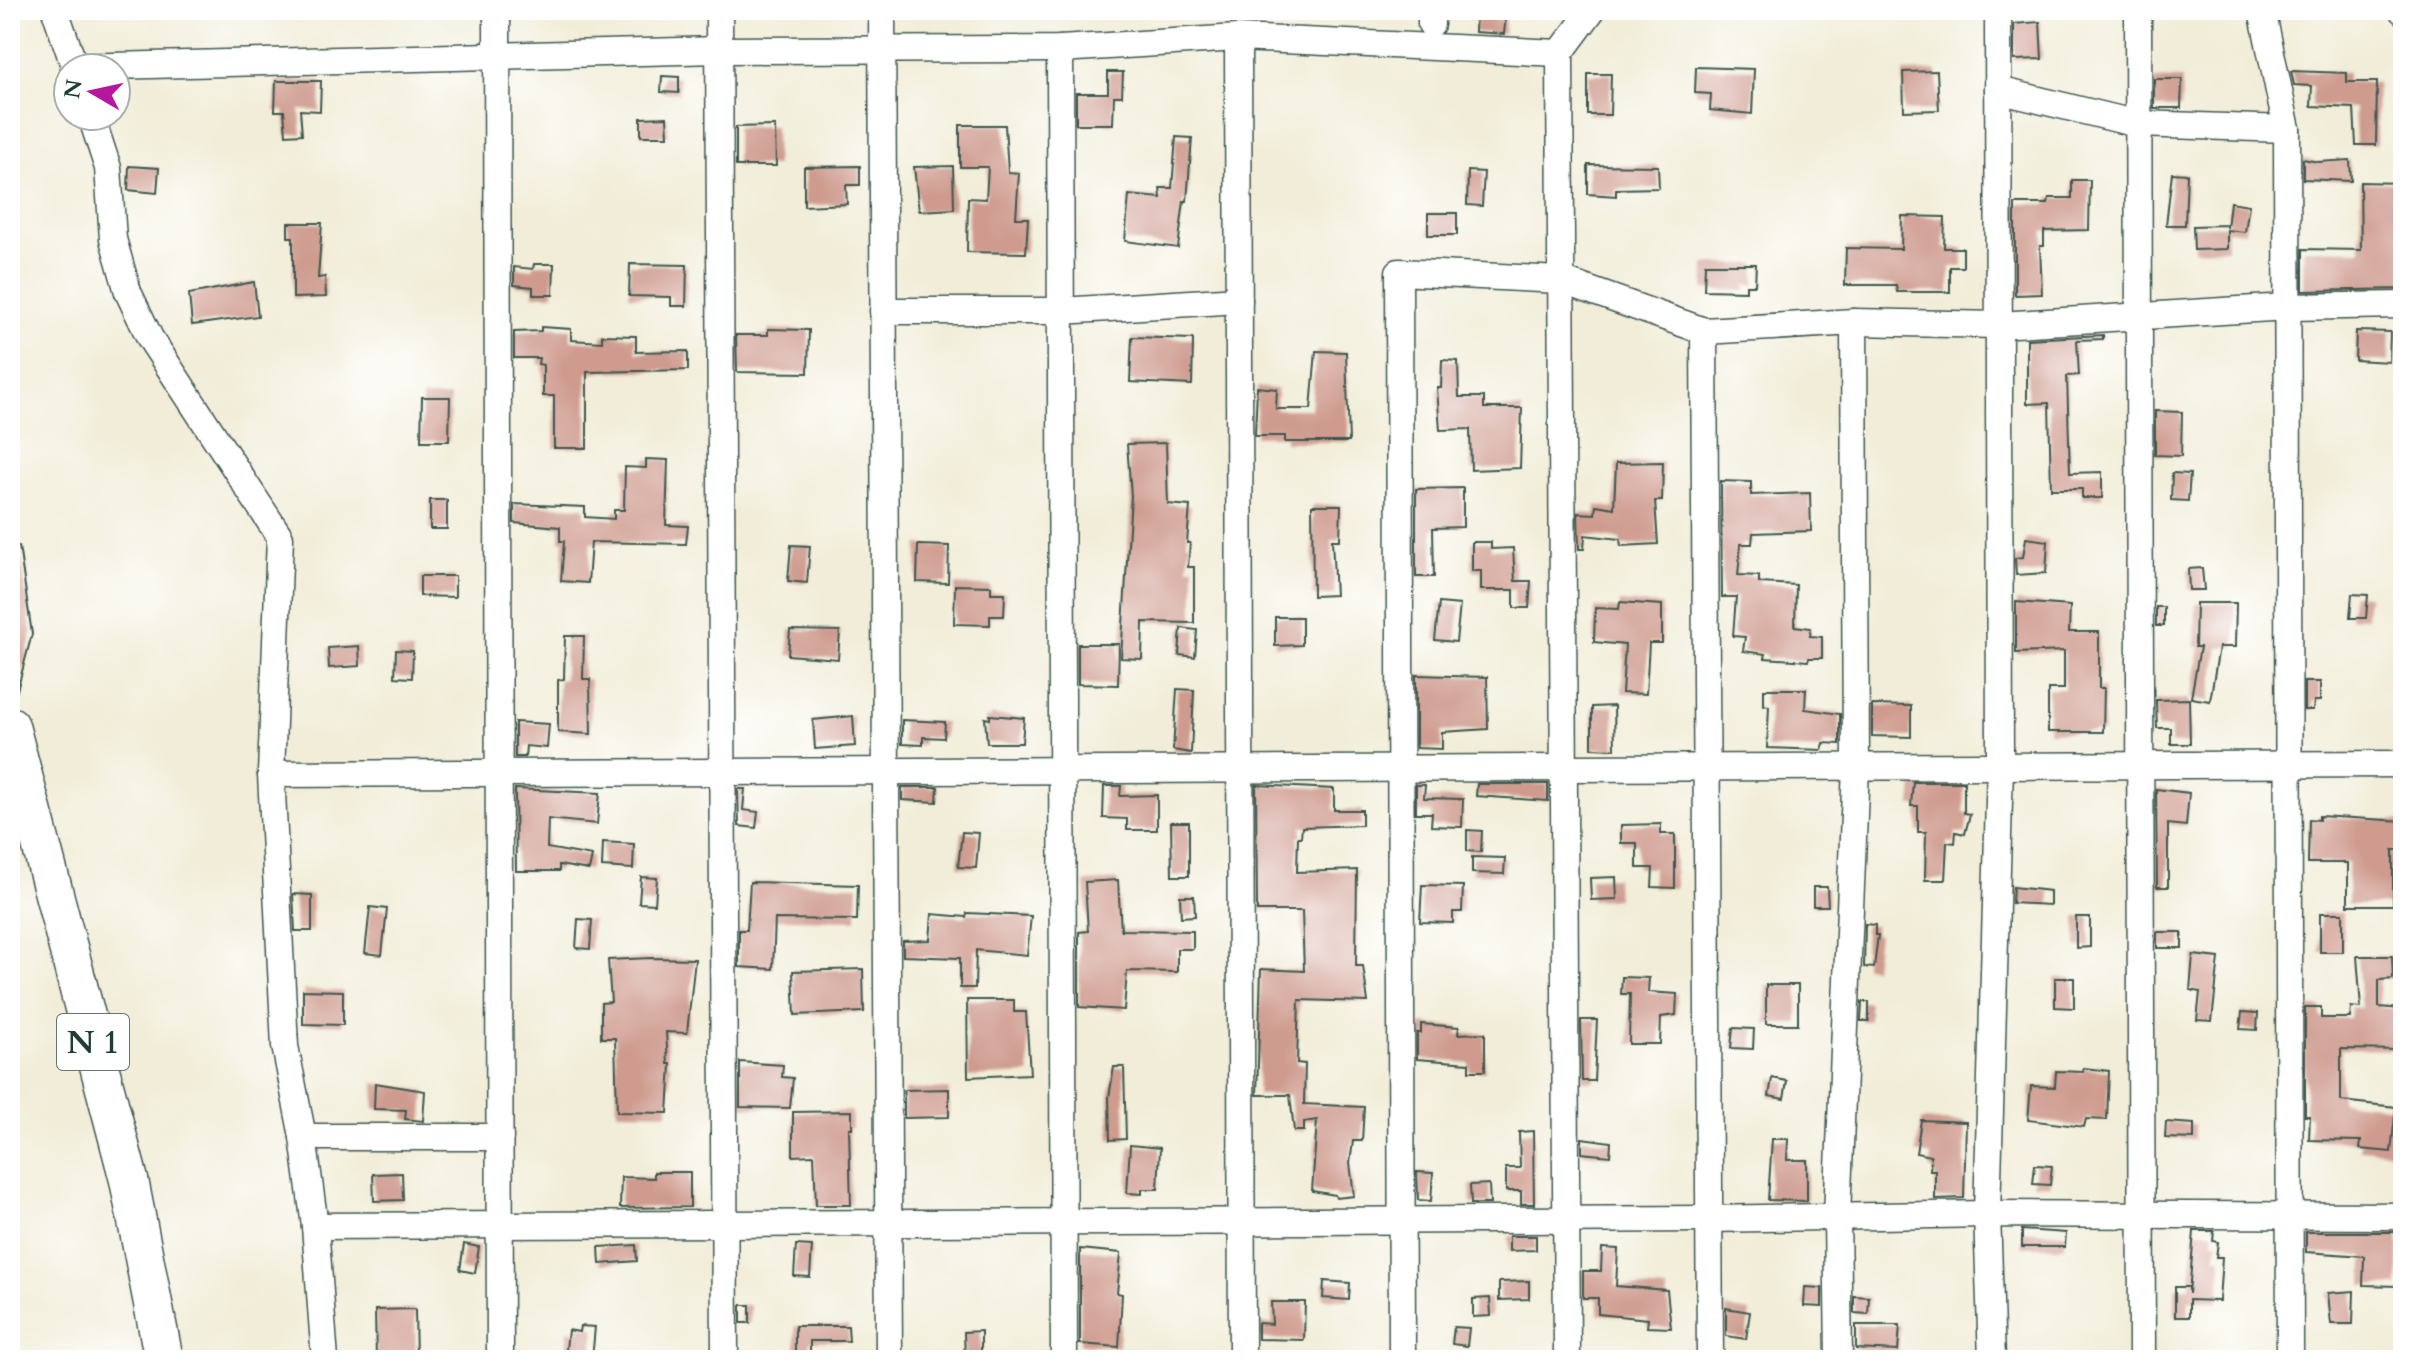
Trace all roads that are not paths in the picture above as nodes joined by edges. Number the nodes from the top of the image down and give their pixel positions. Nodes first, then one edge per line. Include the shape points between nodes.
1 (55, 10) edge
2 (497, 10) edge
3 (719, 10) edge
4 (882, 10) edge
5 (1592, 10) edge
6 (1998, 10) edge
7 (2138, 10) edge
8 (2262, 10) edge
9 (1238, 38) junction
10 (882, 49) junction
11 (1060, 49) junction
12 (719, 50) junction
13 (69, 52) edge
14 (1560, 53) junction
15 (497, 57) junction
16 (132, 67) edge
17 (1998, 90) junction
18 (2138, 124) junction
19 (2287, 129) junction
20 (96, 132) edge
21 (1561, 280) junction
22 (1239, 300) junction
23 (2403, 305) edge
24 (2287, 307) junction
25 (883, 311) junction
26 (1061, 311) junction
27 (2139, 316) junction
28 (1854, 322) junction
29 (1999, 325) junction
30 (1704, 331) junction
31 (10, 726) edge
32 (2403, 764) edge
33 (2140, 765) junction
34 (2288, 765) junction
35 (2000, 766) junction
36 (1856, 767) junction
37 (1564, 768) junction
38 (1707, 768) junction
39 (1401, 769) junction
40 (1240, 770) junction
41 (886, 771) junction
42 (1062, 771) junction
43 (723, 772) junction
44 (499, 773) junction
45 (271, 774) junction
46 (303, 1137) junction
47 (500, 1137) junction
48 (1987, 1214) junction
49 (1837, 1216) junction
50 (2290, 1216) junction
51 (2403, 1216) edge
52 (2141, 1217) junction
53 (1709, 1219) junction
54 (1566, 1220) junction
55 (1241, 1221) junction
56 (1402, 1221) junction
57 (888, 1222) junction
58 (1063, 1222) junction
59 (725, 1224) junction
60 (500, 1225) junction
61 (315, 1226) junction
62 (164, 1360) edge
63 (325, 1360) edge
64 (500, 1360) edge
65 (725, 1360) edge
66 (889, 1360) edge
67 (1064, 1360) edge
68 (1242, 1360) edge
69 (1402, 1360) edge
70 (1567, 1360) edge
71 (1710, 1360) edge
72 (1839, 1360) edge
73 (1992, 1360) edge
74 (2142, 1360) edge
75 (2290, 1360) edge

1 - 13 street
2 - 15 street
3 - 12 street
4 - 10 street
5 - 14 street
6 - 17 street
7 - 18 street
8 - 19 street
9 - 11 street
9 - 14 street
9 - 22 street
10 - 11 street
10 - 12 street
10 - 25 street
11 - 26 street
12 - 15 street
12 - 43 street
14 - 21 street
15 - 16 street
15 - 44 street
17 - 18 street
17 - 29 street
18 - 19 street
18 - 27 street
19 - 24 street
20 - 45 street via 108,168 113,239 128,292 150,338 280,537
21 - 30 street
21 - 37 street
21 - 39 street via 1399,272
22 - 26 street
22 - 40 street
23 - 24 street
24 - 27 street
24 - 34 street
25 - 26 street
25 - 41 street
26 - 42 street
27 - 29 street
27 - 33 street
28 - 29 street
28 - 30 street
28 - 36 street
29 - 35 street
30 - 38 street
31 - 62 highway, N 1 via 129,1180
32 - 34 street
33 - 34 street
33 - 35 street
33 - 52 street
34 - 50 street
35 - 36 street
35 - 48 street
36 - 38 street
36 - 49 street
37 - 38 street
37 - 39 street
37 - 54 street
38 - 53 street
39 - 40 street
39 - 56 street
40 - 42 street
40 - 55 street
41 - 42 street
41 - 43 street
41 - 57 street
42 - 58 street
43 - 44 street
43 - 59 street
44 - 45 street
44 - 47 street
45 - 46 street via 285,1046
46 - 47 street
46 - 61 street
47 - 60 street
48 - 49 street
48 - 52 street
48 - 73 street
49 - 53 street
49 - 72 street
50 - 51 street
50 - 52 street
50 - 75 street
52 - 74 street
53 - 54 street
53 - 71 street
54 - 56 street
54 - 70 street
55 - 56 street
55 - 58 street
55 - 68 street
56 - 69 street
57 - 58 street
57 - 59 street
57 - 66 street
58 - 67 street
59 - 60 street
59 - 65 street
60 - 61 street
60 - 64 street
61 - 63 street

